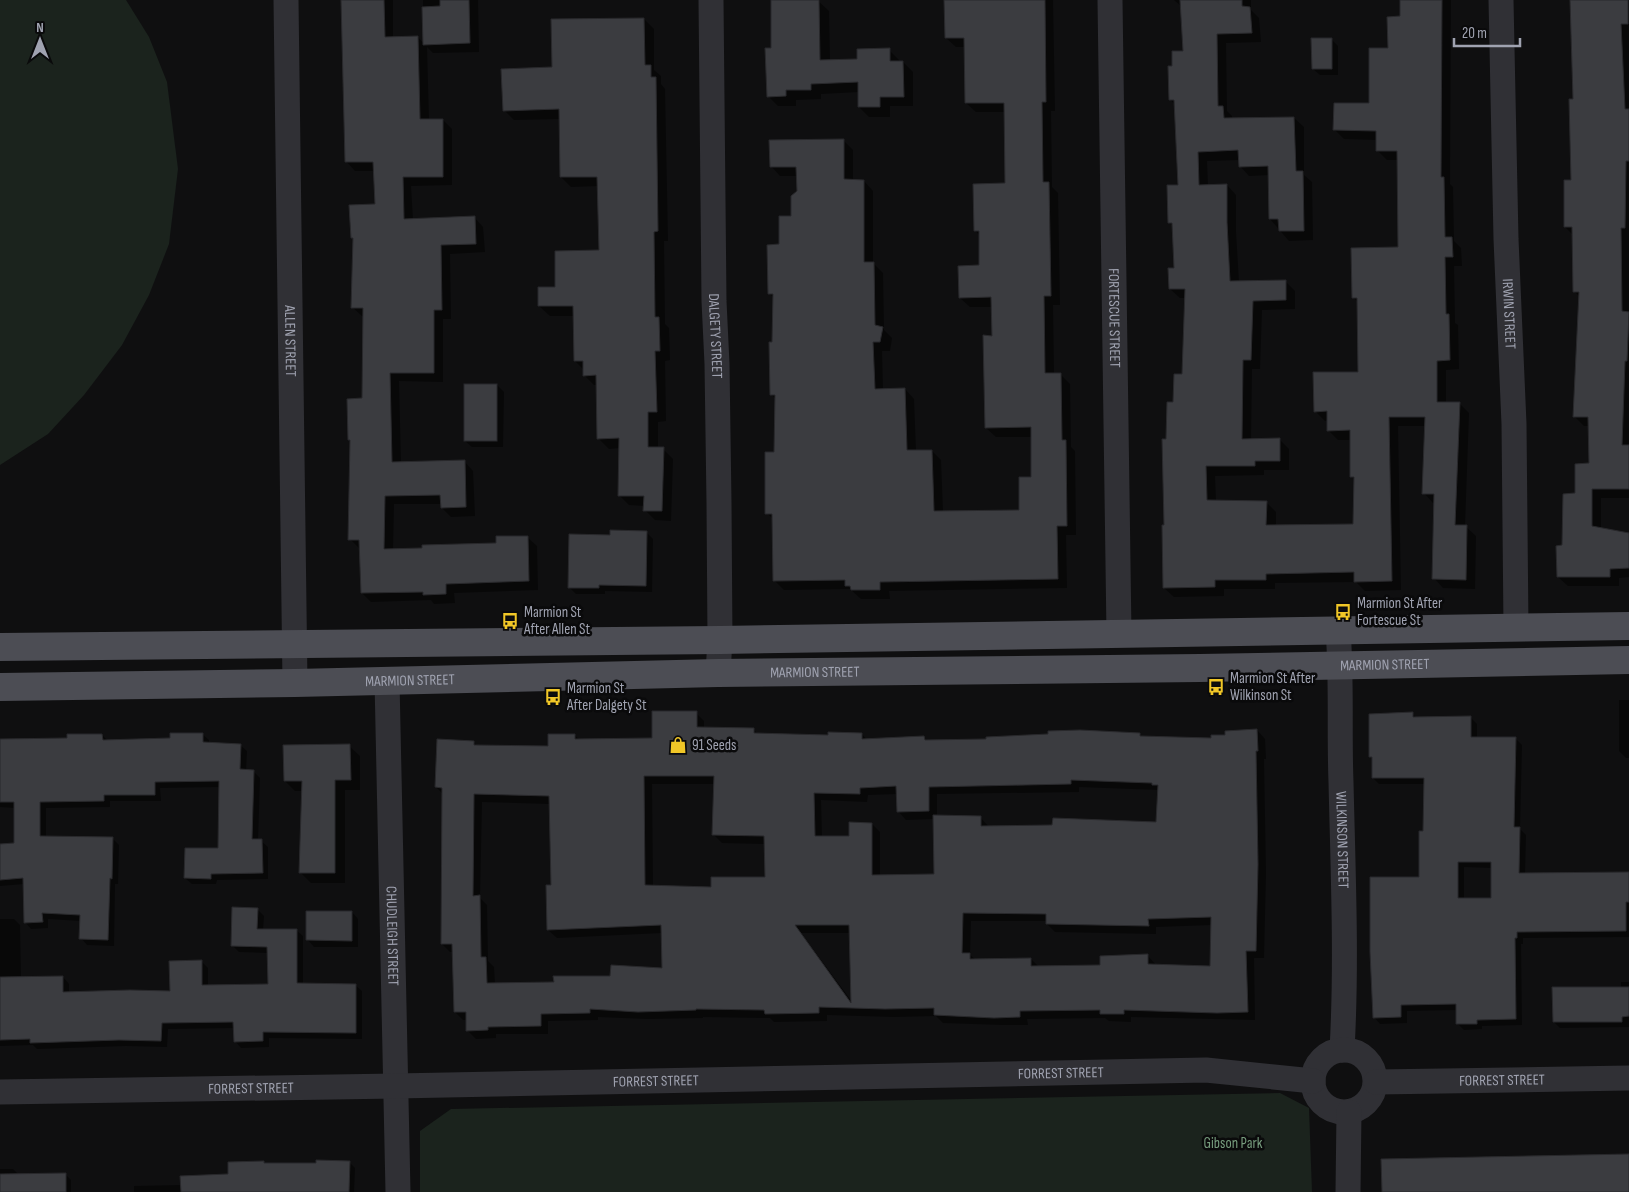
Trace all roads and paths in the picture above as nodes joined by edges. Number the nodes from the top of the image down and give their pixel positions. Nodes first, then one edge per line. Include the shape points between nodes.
1 (286, 0) edge
2 (711, 0) edge
3 (1110, 0) edge
4 (1502, 0) edge
5 (1629, 626) edge
6 (1516, 628) junction
7 (1338, 630) junction
8 (1119, 634) junction
9 (720, 640) junction
10 (295, 643) junction
11 (0, 648) edge
12 (1629, 660) edge
13 (1340, 664) junction
14 (718, 673) junction
15 (387, 680) junction
16 (295, 683) junction
17 (0, 686) edge
18 (1342, 1050) junction
19 (1629, 1078) edge
20 (1313, 1081) junction
21 (1376, 1082) junction
22 (396, 1086) junction
23 (0, 1092) edge
24 (1349, 1112) junction
25 (398, 1192) edge
26 (1348, 1192) edge

1 - 10 street, ALLEN STREET
2 - 9 street, DALGETY STREET
3 - 8 street, FORTESCUE STREET
4 - 6 street, IRWIN STREET via 1506,239 1514,424
5 - 6 main road
6 - 7 main road
7 - 8 main road
7 - 13 street, WILKINSON STREET
8 - 9 main road
9 - 10 main road
9 - 14 street, DALGETY STREET
10 - 11 main road
10 - 16 street, ALLEN STREET
12 - 13 main road, MARMION STREET
13 - 14 main road, MARMION STREET
13 - 18 street, WILKINSON STREET via 1345,998
14 - 15 main road, MARMION STREET
15 - 16 main road, MARMION STREET
15 - 22 street, CHUDLEIGH STREET
16 - 17 main road, MARMION STREET
18 - 20 street via 1324,1057 1314,1072
18 - 21 street via 1361,1055 1369,1062
19 - 21 street, FORREST STREET
20 - 22 street, FORREST STREET via 1206,1070
20 - 24 street via 1314,1091 1325,1106 1334,1111
21 - 24 street via 1368,1101 1361,1108
22 - 23 street, FORREST STREET
22 - 25 street, CHUDLEIGH STREET
24 - 26 street

